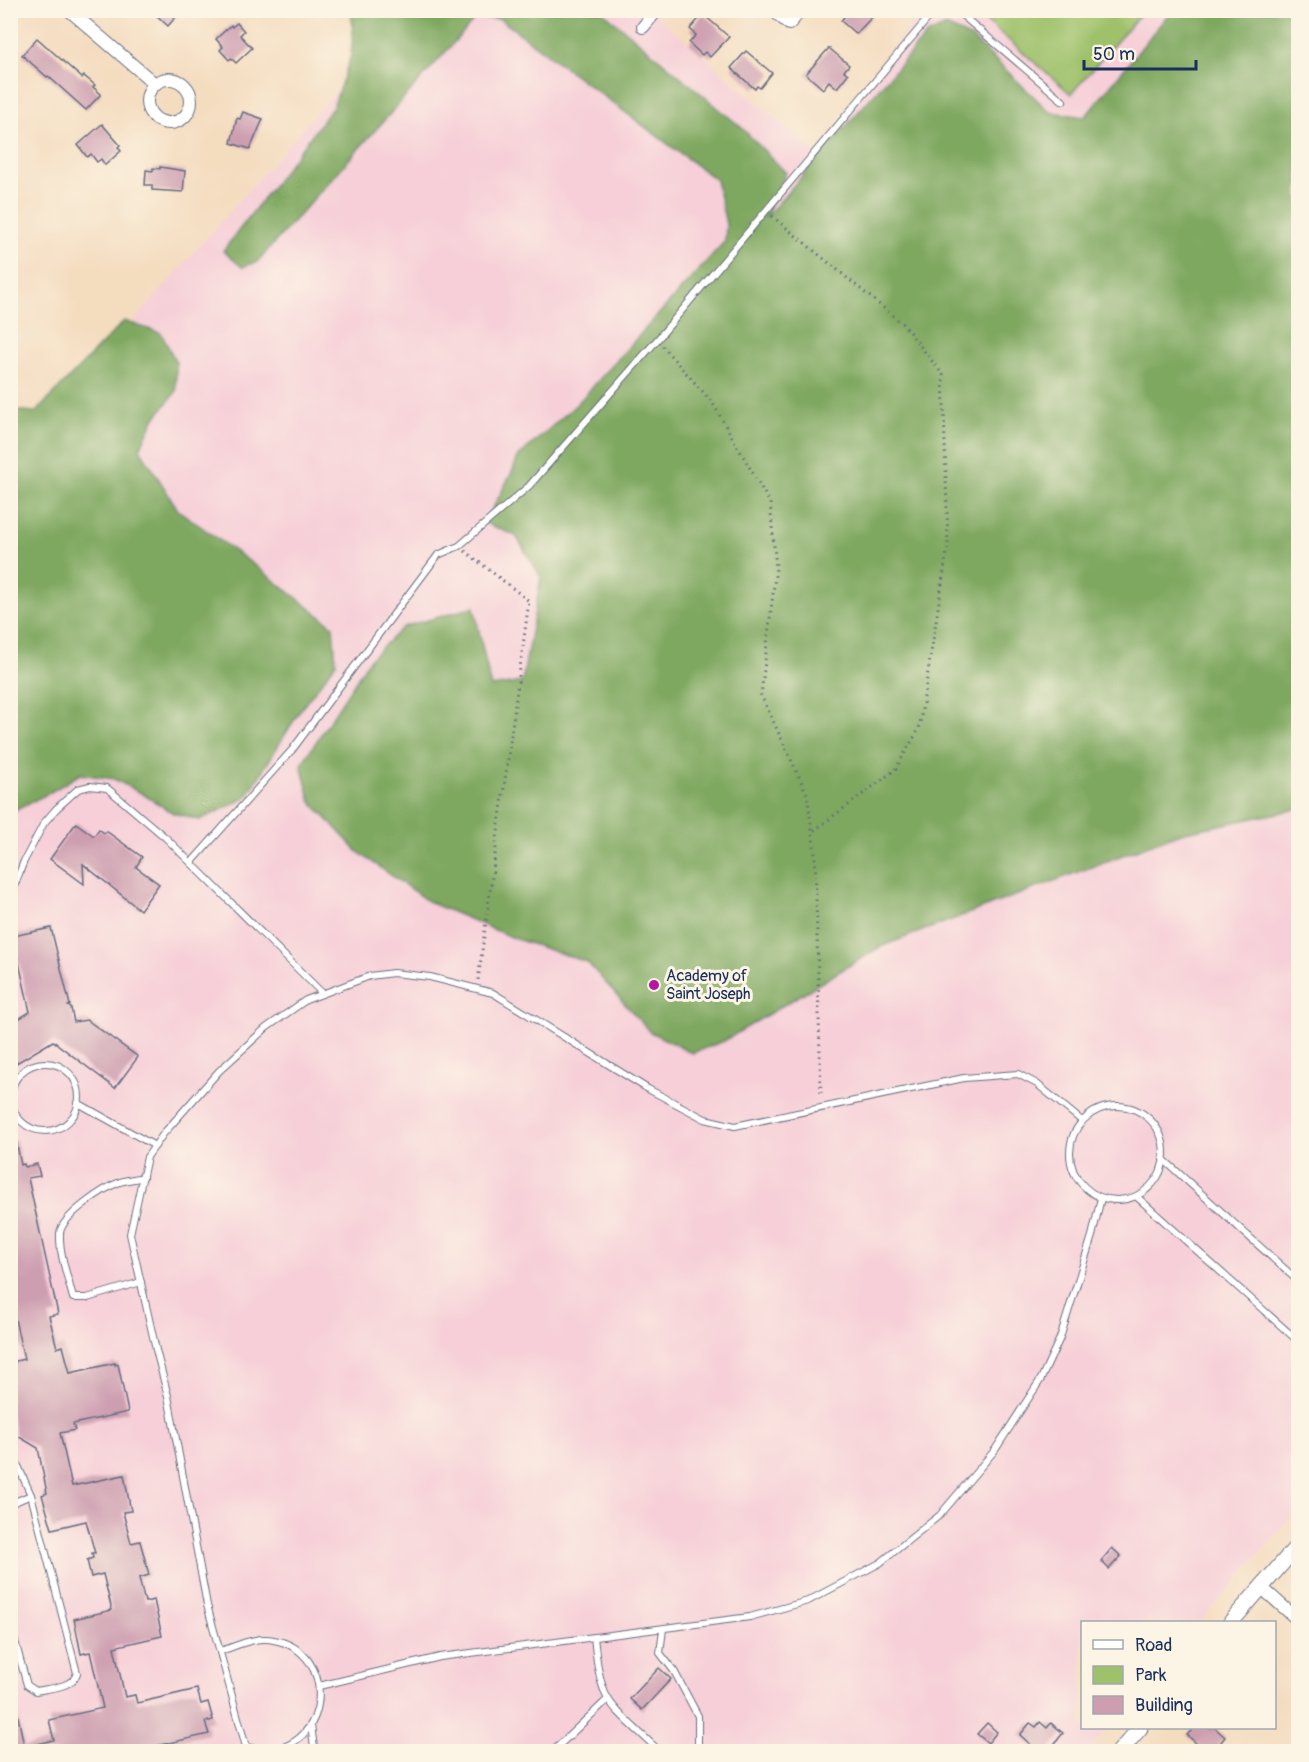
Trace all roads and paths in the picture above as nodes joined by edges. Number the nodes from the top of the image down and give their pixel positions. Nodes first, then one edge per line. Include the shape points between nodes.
1 (69, 10) edge
2 (657, 10) edge
3 (773, 10) edge
4 (801, 10) edge
5 (935, 10) edge
6 (956, 10) edge
7 (643, 27) dead end
8 (155, 84) dead end
9 (1063, 101) dead end
10 (765, 211) junction
11 (657, 340) junction
12 (459, 546) junction
13 (812, 832) junction
14 (191, 863) junction
15 (10, 897) edge
16 (477, 988) junction
17 (322, 993) junction
18 (78, 1103) junction
19 (821, 1108) junction
20 (1082, 1121) junction
21 (154, 1146) junction
22 (1163, 1159) junction
23 (143, 1177) junction
24 (1137, 1197) junction
25 (1101, 1198) junction
26 (1299, 1281) edge
27 (141, 1282) junction
28 (1299, 1341) edge
29 (10, 1448) edge
30 (31, 1495) junction
31 (10, 1504) edge
32 (1299, 1545) edge
33 (1261, 1587) junction
34 (1299, 1620) edge
35 (1233, 1621) edge
36 (10, 1623) edge
37 (663, 1629) junction
38 (594, 1637) junction
39 (220, 1651) junction
40 (319, 1686) junction
41 (608, 1699) junction
42 (311, 1725) junction
43 (1139, 1729) edge
44 (245, 1749) edge
45 (313, 1752) edge
46 (552, 1752) edge
47 (660, 1752) edge
48 (698, 1752) edge
49 (1119, 1752) edge

1 - 8 street
2 - 7 street
3 - 4 street via 789,24
5 - 10 lane
6 - 9 lane
10 - 11 lane
10 - 13 path via 903,324 943,375 948,545 919,729 895,770
11 - 12 lane via 529,486
11 - 13 path via 712,402 770,503 776,568 761,694 807,794
12 - 14 lane via 438,555 292,750
12 - 16 path via 529,601
13 - 19 path
14 - 15 lane via 107,788 90,786 68,796 44,823
14 - 17 lane
16 - 17 lane via 393,973 370,976
16 - 19 lane via 493,993 648,1089 705,1119 735,1126
17 - 21 lane via 266,1028 219,1071
18 - 18 lane via 63,1126 41,1131 21,1122 14,1112 11,1090 23,1071 33,1065 55,1065 72,1077
18 - 21 lane
19 - 20 lane via 964,1078 1018,1074 1037,1084
20 - 22 lane via 1097,1110 1115,1106 1133,1109 1149,1119 1160,1134
20 - 25 lane via 1072,1137 1069,1155 1074,1173 1085,1188
21 - 23 lane
22 - 24 lane via 1152,1186
22 - 26 lane
23 - 27 lane via 130,1234
23 - 27 lane via 98,1193 69,1217 60,1230 73,1298 87,1298
24 - 25 lane via 1119,1201
24 - 28 lane
25 - 37 lane via 1060,1338 1041,1379 995,1450 940,1515 880,1563 808,1601 750,1617
27 - 39 lane via 168,1396 207,1605
29 - 30 lane
30 - 31 lane
30 - 36 lane via 76,1678 69,1684 32,1690 27,1685
32 - 33 street
33 - 34 street
33 - 35 street
37 - 38 lane
37 - 48 lane via 660,1653 698,1716
38 - 40 lane via 440,1657
38 - 41 lane
39 - 40 lane via 255,1639 282,1642 305,1657
39 - 44 lane
40 - 42 lane via 318,1708
41 - 46 lane
41 - 47 lane
42 - 44 lane via 282,1747
42 - 45 lane
43 - 49 street

